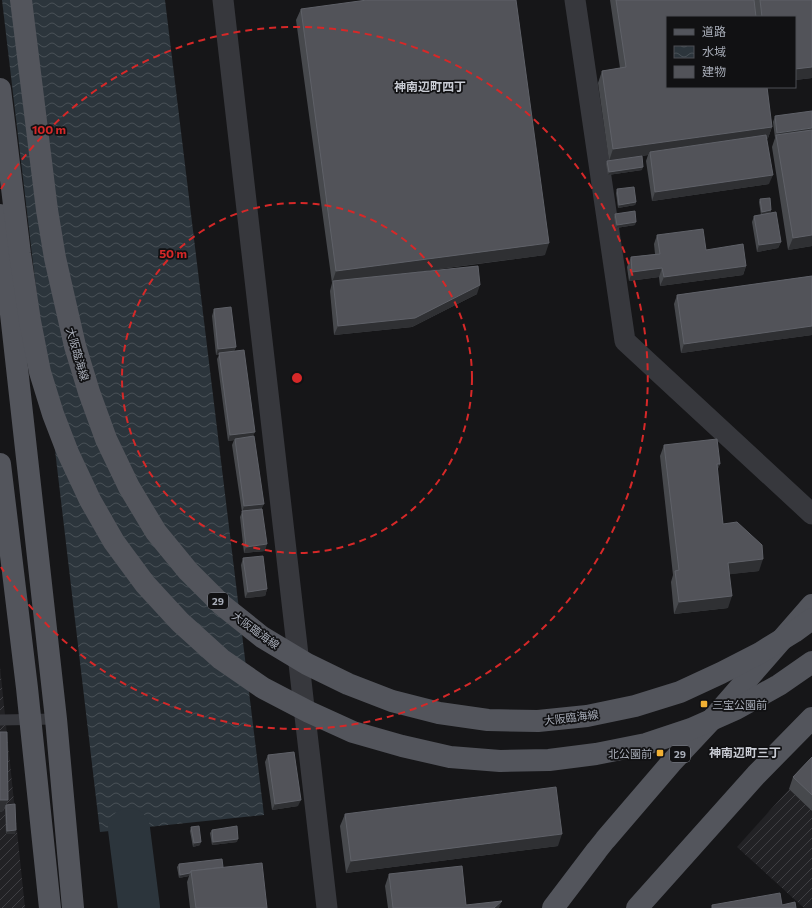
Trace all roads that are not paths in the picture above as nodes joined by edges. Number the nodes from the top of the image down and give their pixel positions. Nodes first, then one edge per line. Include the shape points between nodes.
1 (21, 0) edge
2 (223, 0) edge
3 (576, 0) edge
4 (0, 89) edge
5 (0, 215) edge
6 (0, 464) edge
7 (812, 514) edge
8 (812, 605) edge
9 (812, 619) edge
10 (812, 662) edge
11 (812, 718) edge
12 (30, 719) junction
13 (56, 719) junction
14 (0, 720) edge
15 (50, 908) edge
16 (73, 908) edge
17 (327, 908) edge
18 (554, 908) edge
19 (637, 908) edge

1 - 9 main road, 大阪臨海線 / 29, bridge via 55,258 75,346 106,439 129,487 156,532 222,605 262,637 307,664 392,701 439,713 488,720 538,721 587,716 635,706 680,692 760,653
2 - 17 street
3 - 7 street via 625,341
4 - 10 main road, 29, bridge via 30,321 40,372 68,453 103,524 136,572 180,622 221,659 263,688 353,732 450,757 500,761 549,760 646,744 691,729 736,709 779,685
5 - 13 main road
6 - 12 main road
8 - 18 main road, 29 via 596,850
11 - 19 main road via 756,775
12 - 13 lane
12 - 14 lane
12 - 15 main road
13 - 16 main road

